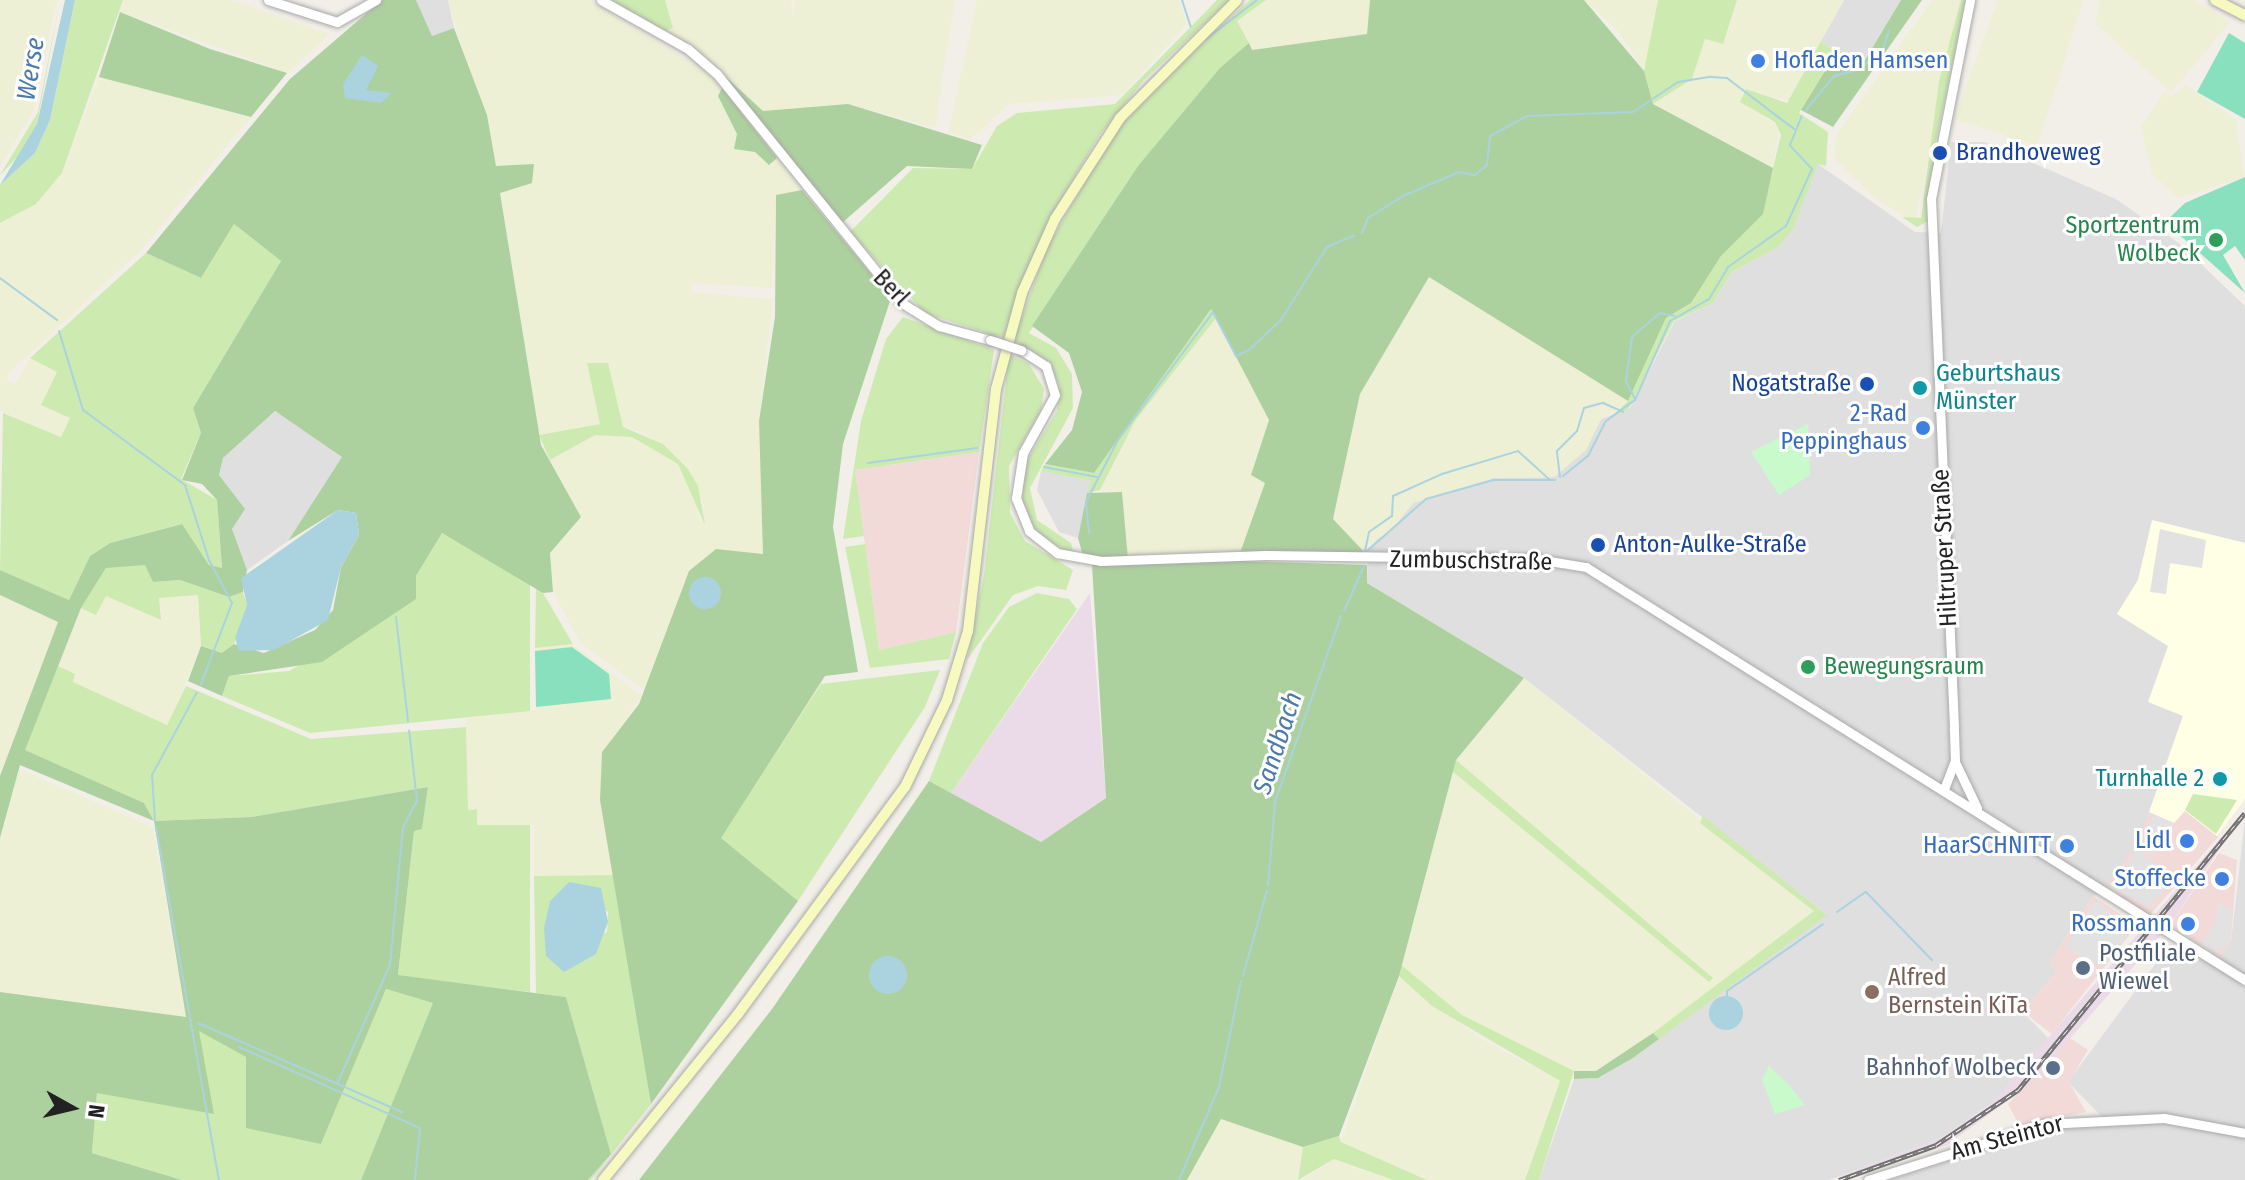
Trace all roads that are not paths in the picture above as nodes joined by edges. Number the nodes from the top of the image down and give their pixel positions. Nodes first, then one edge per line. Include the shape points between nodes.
1 (268, 0) edge
2 (376, 0) edge
3 (601, 0) edge
4 (1237, 0) edge
5 (1970, 0) edge
6 (2215, 0) edge
7 (2245, 15) edge
8 (1078, 560) joint
9 (1955, 761) junction
10 (1944, 789) junction
11 (1980, 812) junction
12 (2245, 980) edge
13 (2245, 1133) edge
14 (603, 1180) edge
15 (1868, 1180) edge

1 - 2 street via 331,22
3 - 8 street, Berl, bridge via 688,49 717,74 902,303 939,326 1021,350 1046,366 1055,395 1018,469 1019,510 1038,541
4 - 14 main road via 1120,118 1055,219 1022,293 996,389 968,631 947,700 905,787 738,1014
5 - 9 street, Hiltruper Straße via 1931,199
6 - 7 main road
8 - 10 street, Zumbuschstraße via 1265,555 1537,559 1586,567
9 - 10 street, Hiltruper Straße
9 - 11 street
10 - 11 street
11 - 12 street
13 - 15 street, Am Steintor via 2164,1118 2045,1124

